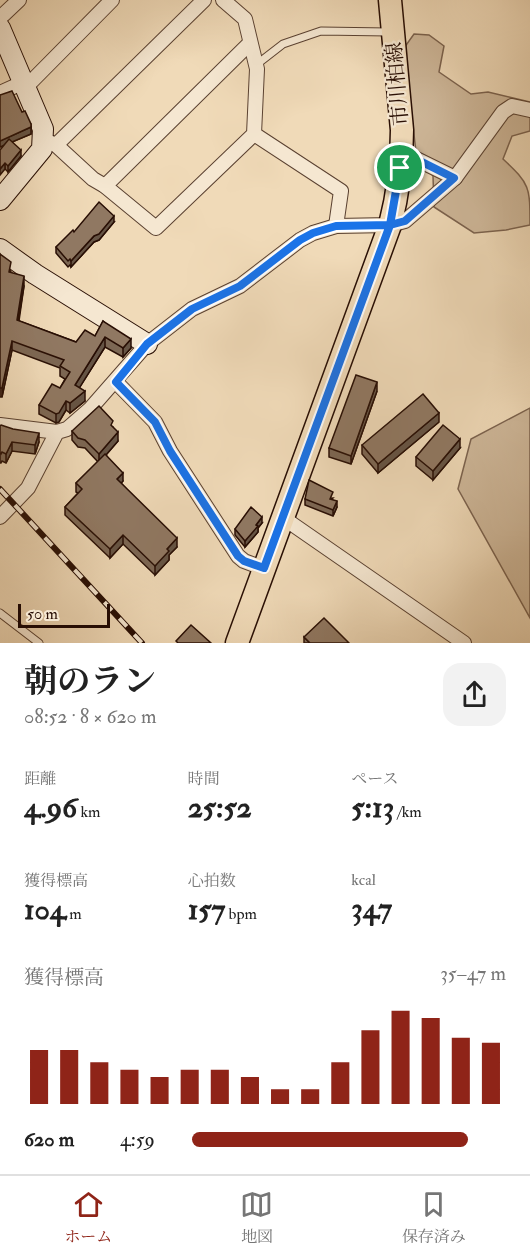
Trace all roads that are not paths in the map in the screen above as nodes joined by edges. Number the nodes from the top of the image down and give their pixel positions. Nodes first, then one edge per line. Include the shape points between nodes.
1 (19, 0) edge
2 (112, 0) edge
3 (204, 0) edge
4 (223, 0) edge
5 (390, 0) edge
6 (0, 18) edge
7 (0, 28) edge
8 (393, 32) junction
9 (250, 43) junction
10 (256, 65) junction
11 (25, 85) junction
12 (0, 93) edge
13 (530, 110) edge
14 (255, 134) junction
15 (50, 142) junction
16 (402, 152) junction
17 (454, 178) junction
18 (105, 186) junction
19 (0, 200) edge
20 (390, 225) junction
21 (336, 226) junction
22 (0, 249) edge
23 (147, 344) junction
24 (116, 382) junction
25 (0, 425) edge
26 (57, 432) junction
27 (0, 517) edge
28 (282, 517) junction
29 (264, 568) junction
30 (0, 613) edge
31 (39, 643) edge
32 (237, 643) edge
33 (464, 643) edge

1 - 6 street
2 - 11 street
3 - 15 street
4 - 9 street via 245,19
5 - 8 main road, 市川柏線
7 - 11 street
8 - 10 lane via 321,31 283,44
8 - 16 main road, 市川柏線
9 - 10 street
9 - 18 street
10 - 14 street
11 - 12 street
11 - 15 street
13 - 17 street via 512,106 503,112
14 - 18 street via 156,228
14 - 21 street via 341,191
15 - 18 street
15 - 19 street
16 - 17 street
16 - 20 main road, 市川柏線
17 - 20 street via 405,221
20 - 21 street
20 - 28 main road, 市川柏線
21 - 23 street via 300,240 240,286 192,309
22 - 23 street
23 - 24 street
24 - 26 street via 67,429
24 - 29 street via 155,422 238,556
25 - 26 street
26 - 27 street via 27,488
28 - 29 main road, 市川柏線
28 - 33 street
29 - 32 main road, 市川柏線
30 - 31 lane

